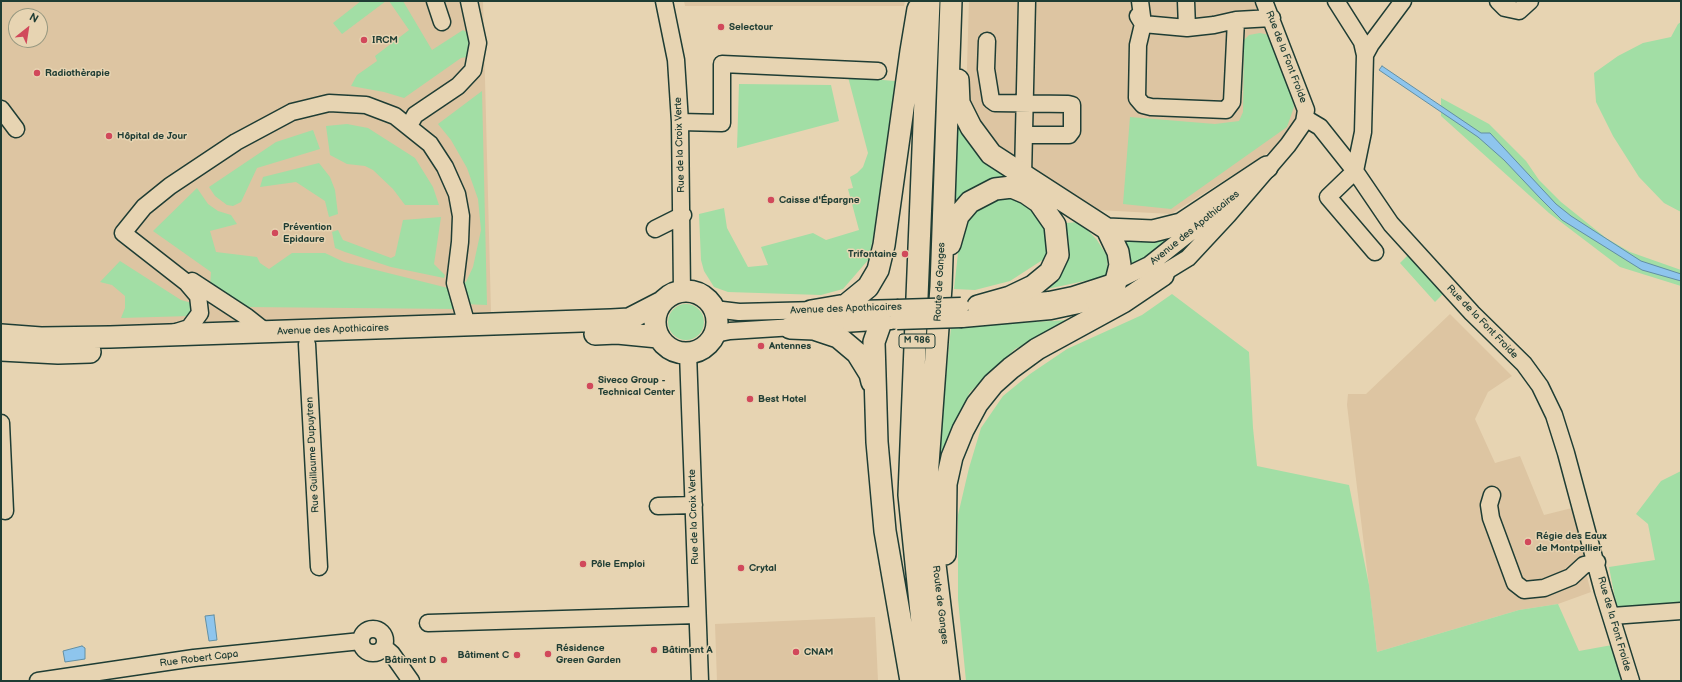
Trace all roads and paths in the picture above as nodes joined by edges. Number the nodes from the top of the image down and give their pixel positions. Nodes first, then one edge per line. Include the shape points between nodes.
1 (435, 1) edge
2 (469, 1) edge
3 (664, 1) edge
4 (920, 1) edge
5 (929, 1) edge
6 (952, 1) edge
7 (1027, 1) edge
8 (1129, 1) edge
9 (1140, 1) edge
10 (1186, 1) edge
11 (1264, 1) edge
12 (1336, 1) edge
13 (1403, 1) edge
14 (1498, 1) edge
15 (1530, 1) edge
16 (1272, 18) junction
17 (1236, 20) junction
18 (442, 22) dead end
19 (1143, 24) junction
20 (1187, 28) junction
21 (987, 41) dead end
22 (1366, 55) junction
23 (878, 71) dead end
24 (1024, 104) junction
25 (1, 109) edge
26 (1305, 118) junction
27 (680, 122) junction
28 (409, 126) junction
29 (16, 129) dead end
30 (1024, 135) junction
31 (1267, 167) junction
32 (1355, 171) junction
33 (1023, 176) junction
34 (683, 215) junction
35 (655, 229) dead end
36 (1107, 229) junction
37 (1375, 252) dead end
38 (168, 267) junction
39 (1163, 274) junction
40 (1116, 282) junction
41 (941, 288) junction
42 (682, 291) junction
43 (1097, 301) junction
44 (662, 302) junction
45 (714, 309) junction
46 (811, 311) junction
47 (966, 311) junction
48 (893, 316) junction
49 (467, 325) junction
50 (790, 328) junction
51 (266, 332) junction
52 (715, 334) junction
53 (1, 335) edge
54 (165, 335) junction
55 (658, 337) junction
56 (307, 344) junction
57 (1, 350) edge
58 (688, 353) junction
59 (875, 398) junction
60 (1, 423) edge
61 (1492, 495) dead end
62 (694, 505) junction
63 (658, 506) dead end
64 (5, 512) dead end
65 (1597, 562) junction
66 (319, 567) dead end
67 (1681, 611) edge
68 (697, 615) junction
69 (1612, 616) junction
70 (943, 621) junction
71 (428, 623) dead end
72 (38, 681) edge
73 (411, 681) edge
74 (700, 681) edge
75 (911, 681) edge
76 (928, 681) edge
77 (950, 681) edge
78 (1631, 681) edge

1 - 18 street
2 - 28 street via 478,43 473,70 458,86 415,115
3 - 27 street, Rue de la Croix Verte via 676,60
4 - 46 main road via 884,245 878,270 868,287 846,305
5 - 76 main road, Route de Ganges / M 986 via 909,495
6 - 33 main road, M 986 via 959,103 971,127 990,154
6 - 41 main road, Route de Ganges / M 986
7 - 24 street
8 - 19 street
9 - 19 street
10 - 20 street
11 - 16 street, Rue de la Font Froide
12 - 22 street via 1362,42
13 - 22 street via 1371,44
14 - 15 street via 1505,8 1519,11
16 - 17 street
16 - 26 street, Rue de la Font Froide via 1306,110
17 - 19 street via 1232,102 1226,110 1143,105 1137,98 1137,91 1138,45
17 - 20 street
19 - 20 street
21 - 24 street via 986,69 991,100 995,103
22 - 32 street via 1363,132
23 - 27 street via 722,64 722,123
24 - 30 street
24 - 30 street via 1072,105 1072,131 1069,135
25 - 29 street
26 - 31 street, Avenue des Apothicaires via 1302,127
26 - 32 street, Rue de la Font Froide via 1320,127
27 - 34 street, Rue de la Croix Verte
28 - 38 street via 383,110 366,105 329,103 292,112 236,142 170,186 144,207 123,233
28 - 49 street via 430,144 445,167 457,194 461,222 455,283
30 - 33 street
31 - 36 main road, M 986 via 1181,224 1153,231
31 - 39 street, Avenue des Apothicaires via 1228,215 1188,258
31 - 40 street, Avenue des Apothicaires via 1174,247 1149,265
32 - 37 street via 1328,197
32 - 65 street, Rue de la Font Froide via 1391,224 1472,313 1524,364 1540,386 1554,415
33 - 36 main road, M 986
34 - 35 street
34 - 42 street, Rue de la Croix Verte
36 - 40 main road via 1118,252 1120,265
38 - 51 street via 195,282
38 - 54 street via 198,296 200,313 189,328
39 - 43 street, Avenue des Apothicaires via 1119,296
39 - 70 main road via 1123,302 1038,349 993,384 977,404 952,456 946,484
40 - 43 main road via 1114,289
40 - 47 street, Avenue des Apothicaires via 1049,300
41 - 47 main road, M 986 via 958,216 970,202 995,189 1012,187 1039,202 1054,225 1058,254 1050,272 1033,286 1010,297
41 - 70 main road, Route de Ganges / M 986 via 927,478
42 - 44 main road, Avenue des Apothicaires
42 - 45 main road via 698,293 705,297
43 - 47 street, Avenue des Apothicaires via 1051,311
44 - 49 main road, Avenue des Apothicaires via 629,319
44 - 55 main road via 655,319
45 - 46 street, Avenue des Apothicaires via 740,312
45 - 52 main road via 717,317
46 - 48 street, Avenue des Apothicaires
47 - 48 street, Avenue des Apothicaires, bridge
48 - 50 street, Avenue des Apothicaires
48 - 59 main road via 874,342
49 - 51 main road, Avenue des Apothicaires
50 - 52 street, Avenue des Apothicaires via 730,330
50 - 59 main road via 814,329 838,337 857,353 870,374
51 - 54 main road, Avenue des Apothicaires
52 - 58 main road via 704,348
53 - 54 main road, Avenue des Apothicaires via 41,338
55 - 56 main road, Avenue des Apothicaires via 617,333
55 - 58 main road via 671,350
56 - 57 main road, Avenue des Apothicaires via 58,353
56 - 66 street, Rue Guillaume Dupuytren
58 - 62 street, Rue de la Croix Verte
59 - 75 main road via 885,531
60 - 64 street
61 - 65 street via 1489,505 1491,518 1514,583 1524,590 1544,588 1571,576 1584,565
62 - 63 street
62 - 68 street, Rue de la Croix Verte
65 - 69 street, Rue de la Font Froide
67 - 69 street
68 - 71 street
68 - 74 street, Rue de la Croix Verte
69 - 78 street, Rue de la Font Froide
70 - 77 main road, Route de Ganges / M 986
72 - 73 street, Rue Robert Capa via 194,658 361,641 363,648 370,653 378,652 384,647

